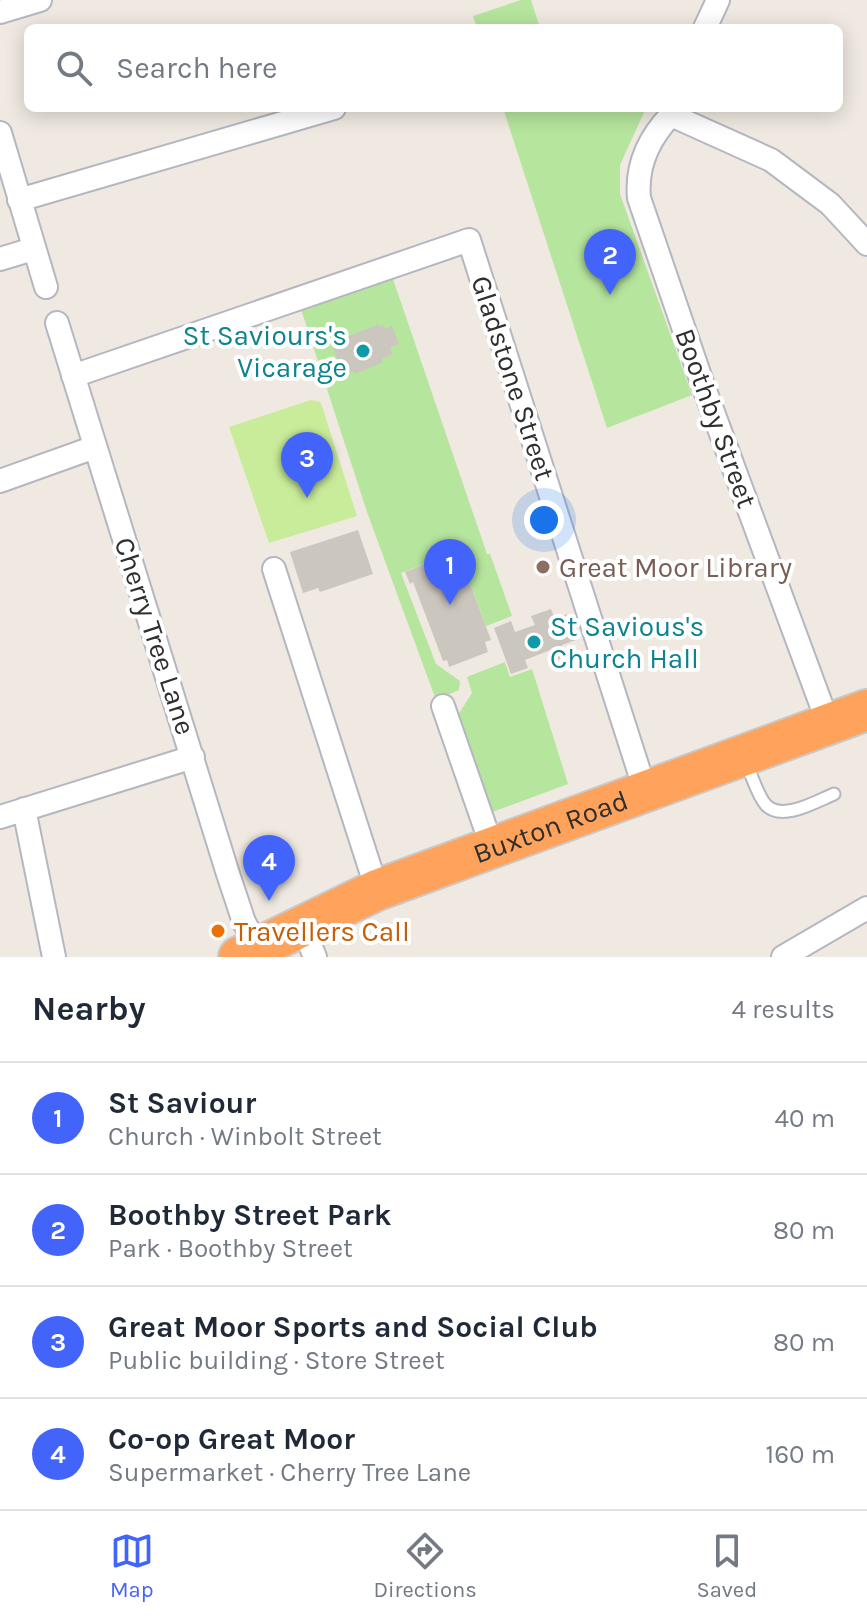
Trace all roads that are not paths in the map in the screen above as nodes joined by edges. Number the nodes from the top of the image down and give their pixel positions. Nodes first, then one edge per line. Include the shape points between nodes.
1 (40, 0) edge
2 (718, 0) edge
3 (0, 12) edge
4 (707, 24) edge
5 (320, 112) edge
6 (671, 112) edge
7 (0, 133) edge
8 (19, 200) junction
9 (867, 244) edge
10 (33, 249) junction
11 (0, 259) edge
12 (46, 287) dead end
13 (57, 323) dead end
14 (73, 376) junction
15 (95, 447) junction
16 (0, 481) edge
17 (274, 569) dead end
18 (443, 706) dead end
19 (867, 710) edge
20 (828, 723) junction
21 (193, 757) junction
22 (743, 757) junction
23 (645, 790) junction
24 (834, 794) dead end
25 (24, 809) junction
26 (0, 817) edge
27 (492, 847) junction
28 (377, 890) junction
29 (867, 908) edge
30 (308, 941) edge
31 (248, 952) edge
32 (54, 957) edge
33 (783, 957) edge

1 - 3 street
2 - 4 street
5 - 8 street
6 - 9 street via 771,160 830,204
6 - 20 street, Boothby Street via 641,161 639,198
7 - 8 street
8 - 10 street
10 - 11 street
10 - 12 street
13 - 14 street, Cherry Tree Lane
14 - 15 street, Cherry Tree Lane
14 - 23 street, Gladstone Street via 469,240
15 - 16 street
15 - 21 street, Cherry Tree Lane
17 - 28 street
18 - 27 street
19 - 20 highway, Buxton Road
20 - 22 highway, Buxton Road
21 - 25 street
21 - 31 street, Cherry Tree Lane via 244,922
22 - 23 highway, Buxton Road
22 - 24 lane via 766,806 778,811
23 - 27 highway, Buxton Road
25 - 26 street
25 - 32 street
27 - 28 highway, Buxton Road
28 - 30 highway, Buxton Road
29 - 33 street
30 - 31 highway, Buxton Road

